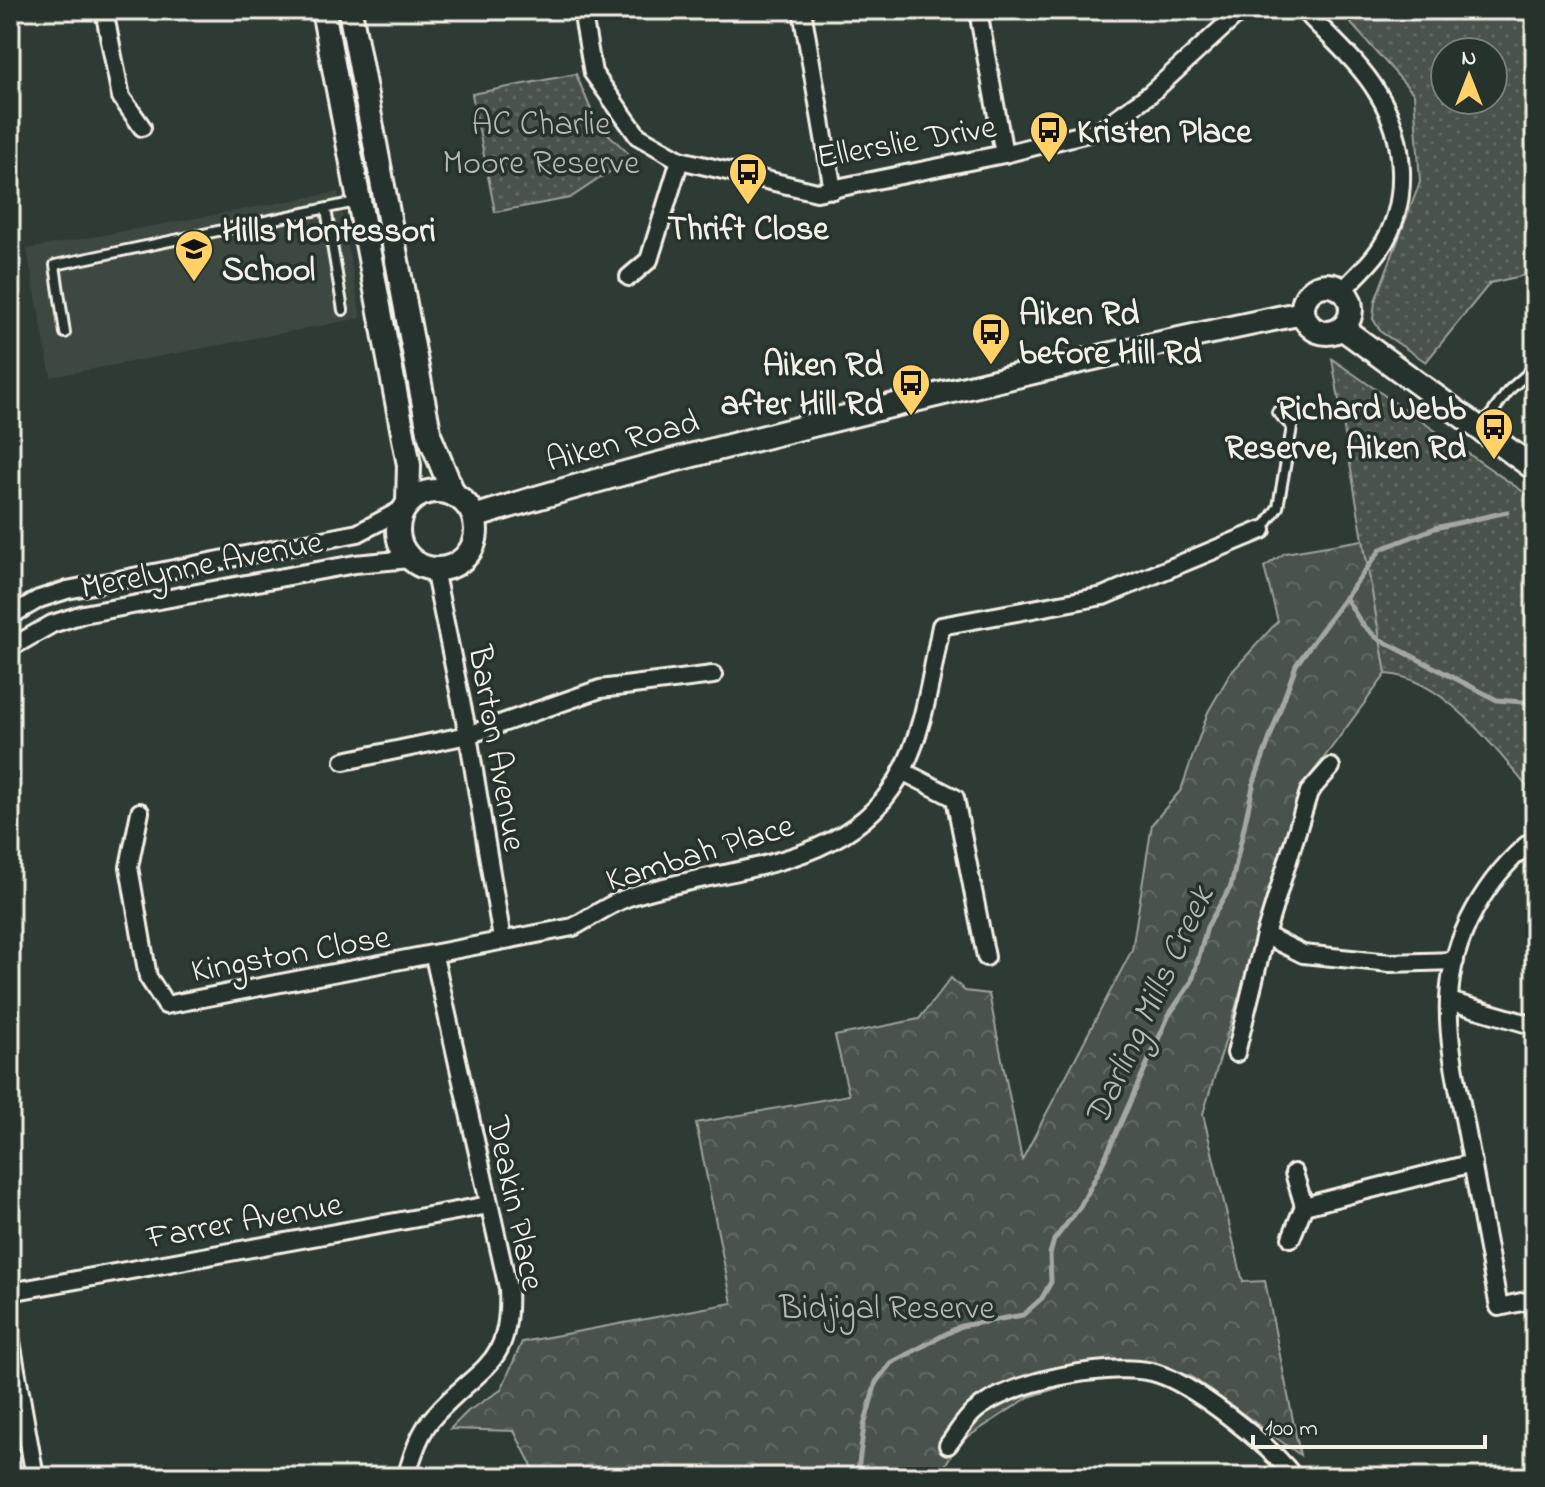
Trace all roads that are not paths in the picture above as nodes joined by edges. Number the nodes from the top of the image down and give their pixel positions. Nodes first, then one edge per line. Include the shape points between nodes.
1 (104, 10) edge
2 (323, 10) edge
3 (350, 10) edge
4 (582, 10) edge
5 (802, 10) edge
6 (1242, 10) edge
7 (1304, 10) edge
8 (980, 22) dead end
9 (142, 127) dead end
10 (1004, 154) junction
11 (680, 160) junction
12 (833, 190) junction
13 (361, 201) junction
14 (326, 209) junction
15 (629, 277) dead end
16 (1343, 290) junction
17 (343, 310) dead end
18 (1303, 313) junction
19 (1342, 328) junction
20 (65, 333) dead end
21 (1535, 367) edge
22 (1277, 412) dead end
23 (1479, 431) junction
24 (1535, 469) edge
25 (454, 495) junction
26 (406, 506) junction
27 (474, 517) junction
28 (1262, 530) joint
29 (410, 559) junction
30 (434, 569) junction
31 (168, 571) junction
32 (173, 598) junction
33 (39, 599) junction
34 (10, 616) edge
35 (50, 624) junction
36 (10, 648) edge
37 (713, 675) dead end
38 (468, 735) junction
39 (344, 761) dead end
40 (1331, 767) dead end
41 (902, 771) junction
42 (140, 812) dead end
43 (1535, 838) edge
44 (1265, 935) junction
45 (502, 939) junction
46 (434, 956) junction
47 (986, 957) dead end
48 (1455, 961) junction
49 (1449, 1001) junction
50 (1535, 1026) edge
51 (1236, 1053) dead end
52 (1473, 1163) junction
53 (1294, 1173) dead end
54 (489, 1205) junction
55 (1304, 1206) junction
56 (1291, 1238) dead end
57 (10, 1292) edge
58 (1535, 1299) edge
59 (10, 1336) edge
60 (18, 1429) edge
61 (948, 1445) dead end
62 (35, 1477) edge
63 (406, 1477) edge
64 (1294, 1477) edge

1 - 9 street via 121,97
2 - 13 street
3 - 25 street via 430,437
4 - 11 street, Ellerslie Drive via 593,73 638,136
5 - 12 street
6 - 10 street, Ellerslie Drive via 1150,94 1100,130
7 - 16 street via 1376,90 1400,156 1399,198 1389,230 1371,261
8 - 10 street
10 - 12 street, Ellerslie Drive
11 - 12 street, Ellerslie Drive via 817,192
11 - 15 street via 649,260
13 - 14 lane
13 - 26 street via 409,465
14 - 17 lane
14 - 20 lane via 55,265
16 - 18 street via 1317,286 1305,298
16 - 19 street via 1352,306
18 - 19 street via 1317,331
18 - 27 street, Aiken Road via 882,408 589,481
19 - 23 street
21 - 23 lane via 1509,390
22 - 28 lane via 1292,427 1278,507
23 - 24 street
25 - 26 street via 429,491
25 - 27 street
26 - 29 street via 398,535
26 - 31 street, Merelynne Avenue via 358,533
27 - 30 street via 474,543 468,554 447,568
28 - 41 street, Kambah Place via 1103,596 941,626 924,706
29 - 30 street
29 - 32 street, Merelynne Avenue
30 - 38 street, Barton Avenue
31 - 32 street
31 - 33 street, Merelynne Avenue
32 - 35 street, Merelynne Avenue
33 - 34 street, Merelynne Avenue
33 - 35 street
35 - 36 street, Merelynne Avenue
37 - 38 street via 600,689
38 - 39 street
38 - 45 street, Barton Avenue
40 - 44 street via 1309,792
41 - 45 street, Kambah Place via 860,823 803,854 631,896 573,927
41 - 47 street via 955,798
42 - 46 street, Kingston Close via 129,867 148,977 166,1005
43 - 48 street via 1488,885
44 - 48 street via 1303,954 1390,963
44 - 51 street
45 - 46 street, Kambah Place
46 - 54 street, Deakin Place
48 - 49 street
49 - 50 street
49 - 52 street
52 - 55 street
52 - 58 street via 1499,1307
53 - 55 street
54 - 57 street, Farrer Avenue
54 - 63 street, Deakin Place via 508,1288 503,1345 488,1368 433,1417 416,1445
55 - 56 street
59 - 60 street
60 - 62 street
61 - 64 street via 975,1411 1016,1388 1093,1370 1151,1372 1218,1408

